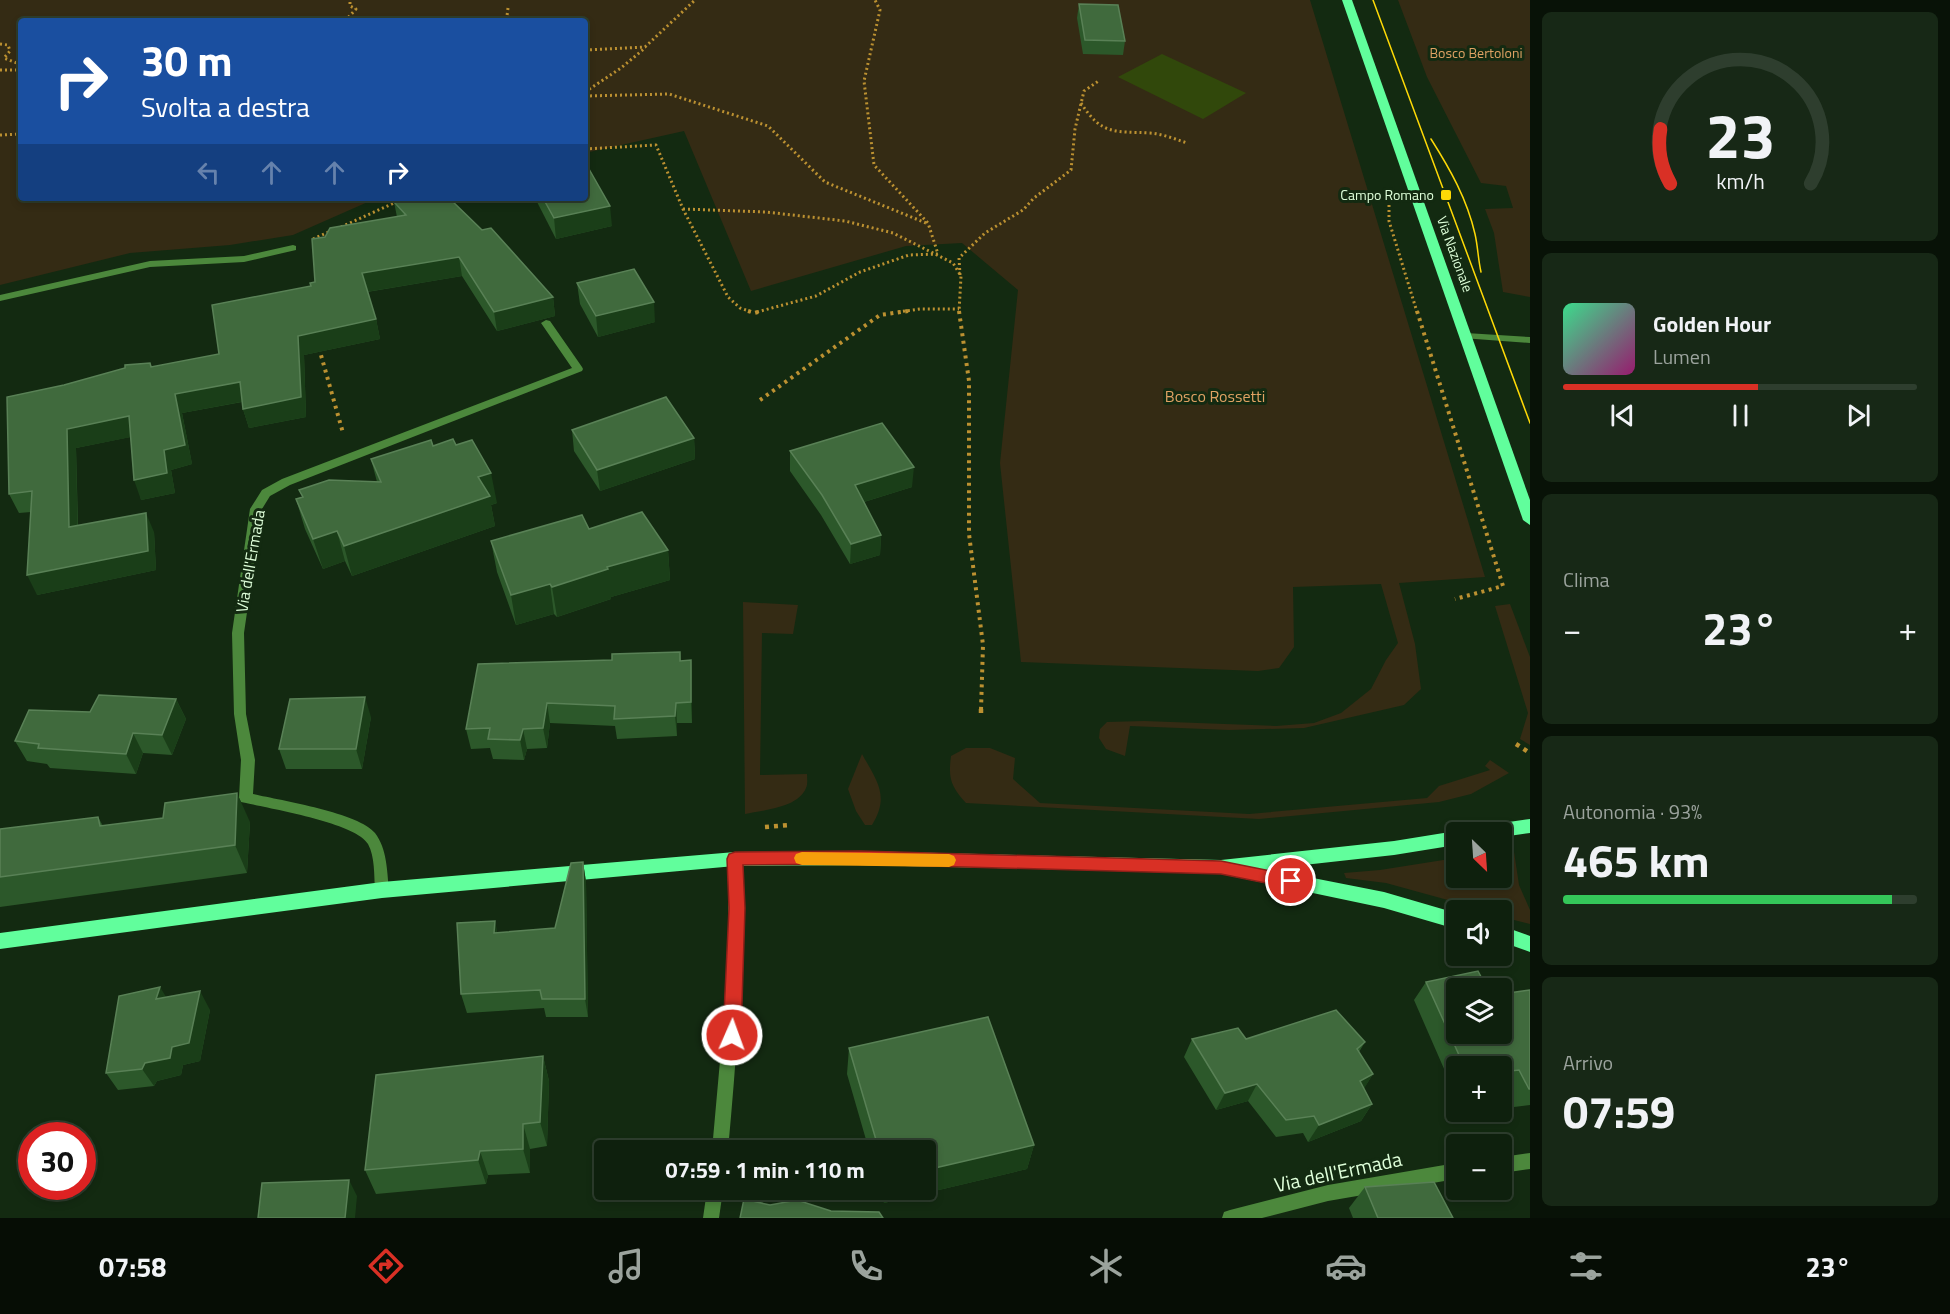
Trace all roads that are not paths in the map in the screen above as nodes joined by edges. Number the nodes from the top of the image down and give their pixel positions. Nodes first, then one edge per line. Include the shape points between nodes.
1 (1347, 0) edge
2 (293, 248) road end
3 (0, 298) edge
4 (546, 323) dead end
5 (1466, 336) junction
6 (1530, 340) edge
7 (1530, 520) edge
8 (1530, 826) edge
9 (1512, 829) edge
10 (1446, 840) edge
11 (735, 859) junction
12 (1221, 867) junction
13 (382, 891) junction
14 (1446, 918) edge
15 (1512, 938) edge
16 (0, 941) edge
17 (1530, 944) edge
18 (721, 1140) edge
19 (1530, 1161) edge
20 (1512, 1164) edge
21 (1446, 1173) edge
22 (714, 1200) edge
23 (711, 1218) edge
24 (1230, 1218) edge

1 - 5 main road, Via Nazionale
2 - 3 street via 244,259 150,264
4 - 13 street, Via dell'Ermada via 578,369 286,482 266,493 256,509 238,633 240,714 248,760 246,798 334,819 367,834 379,855
5 - 6 street
5 - 7 main road, Via Nazionale
8 - 9 main road
10 - 12 main road
11 - 12 main road via 860,858
11 - 13 main road
11 - 18 street via 732,1035
12 - 14 main road via 1384,900
13 - 16 main road
15 - 17 main road
19 - 20 street
21 - 24 street, Via dell'Ermada via 1328,1193
22 - 23 street

